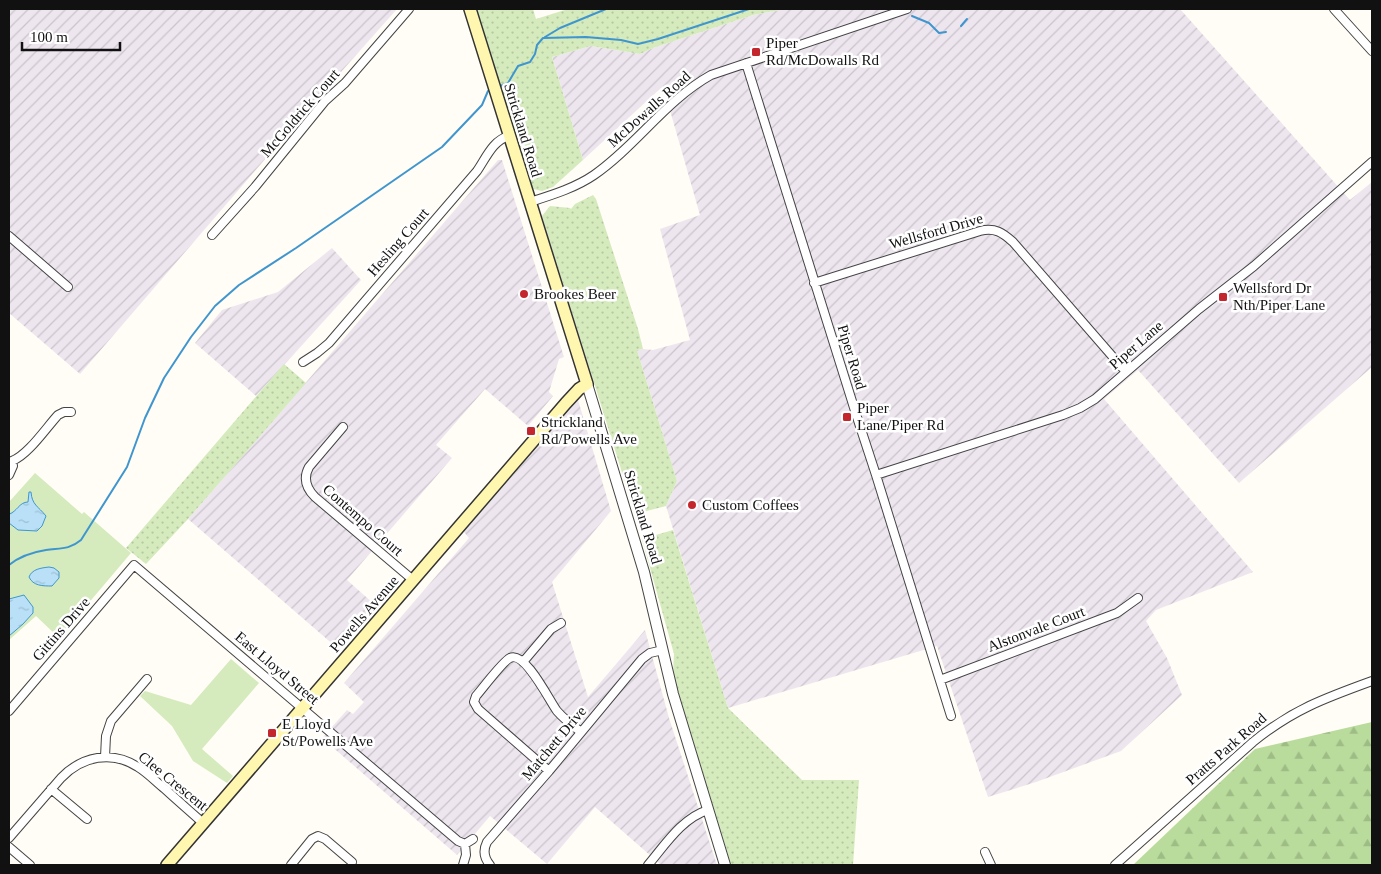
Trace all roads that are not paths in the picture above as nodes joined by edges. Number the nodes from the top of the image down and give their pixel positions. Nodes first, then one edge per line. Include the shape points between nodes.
1 (409, 9) edge
2 (470, 9) edge
3 (907, 9) edge
4 (1334, 9) edge
5 (1372, 51) edge
6 (746, 63) junction
7 (509, 136) junction
8 (1372, 162) edge
9 (530, 202) junction
10 (212, 235) dead end
11 (9, 236) edge
12 (814, 283) junction
13 (68, 287) dead end
14 (302, 362) dead end
15 (1126, 372) junction
16 (586, 384) junction
17 (71, 412) dead end
18 (343, 427) dead end
19 (11, 458) edge
20 (9, 475) edge
21 (876, 475) junction
22 (134, 565) joint
23 (413, 580) junction
24 (1138, 598) dead end
25 (561, 623) dead end
26 (663, 650) junction
27 (523, 662) junction
28 (147, 679) dead end
29 (940, 680) junction
30 (1372, 682) edge
31 (303, 708) junction
32 (9, 711) edge
33 (951, 716) dead end
34 (581, 732) junction
35 (105, 757) junction
36 (548, 771) junction
37 (51, 789) junction
38 (708, 810) junction
39 (87, 819) dead end
40 (203, 823) junction
41 (9, 838) edge
42 (474, 839) dead end
43 (465, 844) junction
44 (9, 847) edge
45 (985, 852) dead end
46 (352, 862) dead end
47 (30, 865) edge
48 (167, 865) edge
49 (291, 865) edge
50 (463, 865) edge
51 (490, 865) edge
52 (648, 865) edge
53 (725, 865) edge
54 (991, 865) edge
55 (1115, 865) edge

1 - 10 street, McGoldrick Court via 325,101
2 - 7 main road, Strickland Road
3 - 6 street, McDowalls Road
4 - 5 street
6 - 9 street, McDowalls Road via 696,84 586,180
6 - 12 street, Piper Road
7 - 9 main road, Strickland Road
7 - 14 street, Hesling Court via 494,146 477,171 329,343
8 - 15 street, Piper Lane
9 - 16 main road, Strickland Road
11 - 13 street
12 - 15 street, Wellsford Drive via 980,230 993,229 1013,242
12 - 21 street, Piper Road
15 - 21 street, Piper Lane via 1095,399 1071,412
16 - 23 main road, Powells Avenue via 569,399
16 - 26 street, Strickland Road via 644,572
17 - 19 street via 58,415 26,452 18,459
18 - 23 street, Contempo Court via 309,467 306,476 308,490
19 - 20 street
21 - 29 street, Piper Road
22 - 31 street, East Lloyd Street
22 - 32 street, Gittins Drive
23 - 31 main road, Powells Avenue
24 - 29 street, Alstonvale Court via 1117,613
25 - 27 street
26 - 34 street, Matchett Drive via 642,659
26 - 38 street, Strickland Road
27 - 34 street via 538,679 558,712
27 - 36 street via 514,657 508,659 474,702
28 - 35 street via 111,721
29 - 33 street, Piper Road
30 - 55 street, Pratts Park Road via 1314,703 1269,729
31 - 40 main road, Powells Avenue
31 - 43 street, East Lloyd Street
34 - 36 street, Matchett Drive
35 - 37 street, Clee Crescent via 79,764
35 - 40 street, Clee Crescent via 124,760 138,767
36 - 51 street, Matchett Drive via 487,842 484,855
37 - 39 street
37 - 41 street, Clee Crescent
38 - 52 street via 689,819
38 - 53 street, Strickland Road
40 - 48 main road, Powells Avenue
42 - 43 street
43 - 50 street
44 - 47 street
45 - 54 street
46 - 49 street via 318,836

